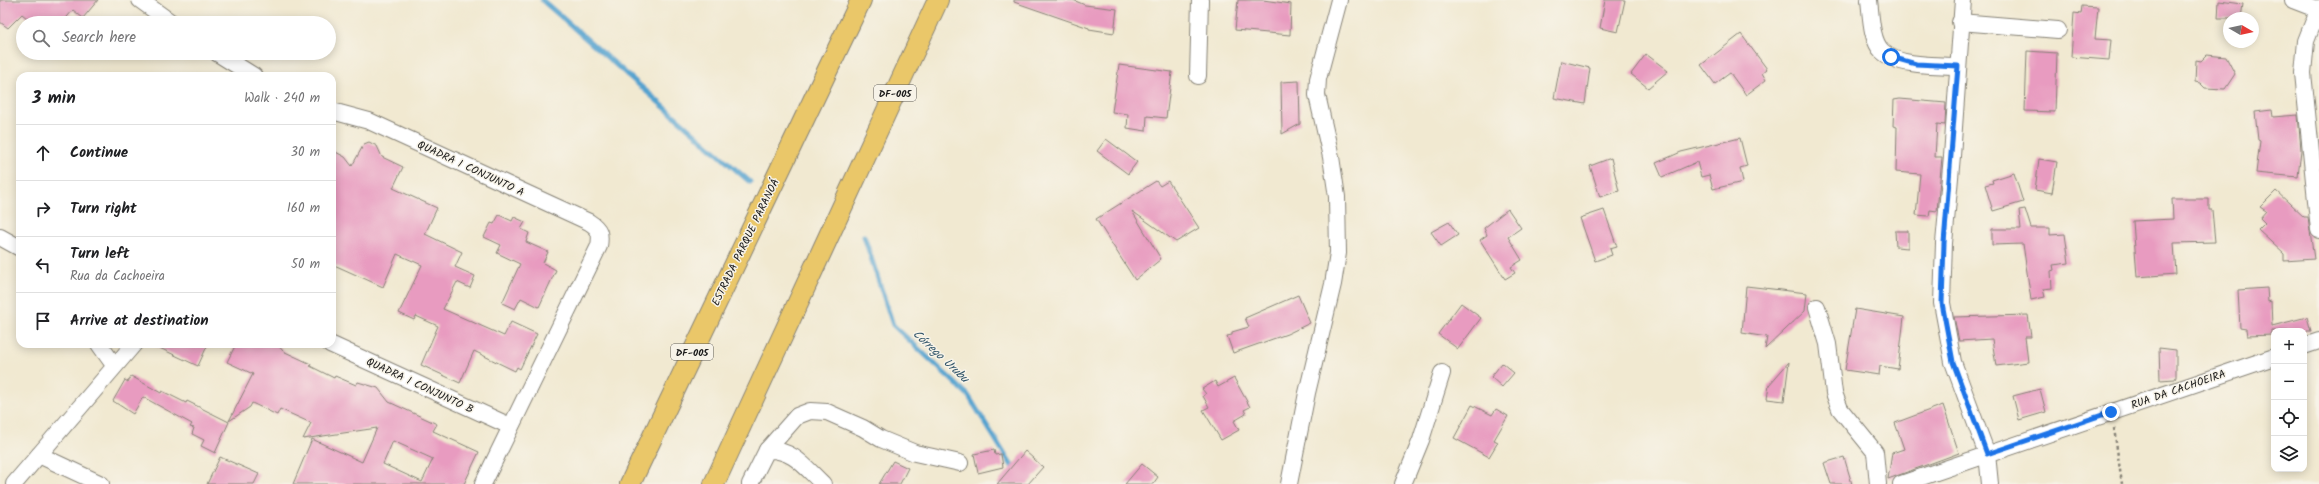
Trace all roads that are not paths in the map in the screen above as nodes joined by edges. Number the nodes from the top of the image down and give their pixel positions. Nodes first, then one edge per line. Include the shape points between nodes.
1 (140, 0) edge
2 (861, 0) edge
3 (938, 0) edge
4 (1200, 0) edge
5 (1339, 0) edge
6 (1868, 0) edge
7 (1963, 0) edge
8 (2293, 0) edge
9 (2318, 9) edge
10 (162, 16) edge
11 (1960, 22) junction
12 (2058, 30) dead end
13 (228, 60) edge
14 (1958, 66) junction
15 (248, 72) edge
16 (1198, 76) dead end
17 (336, 113) edge
18 (2319, 230) edge
19 (0, 237) edge
20 (16, 246) edge
21 (1817, 307) dead end
22 (2319, 341) edge
23 (2307, 345) edge
24 (336, 347) edge
25 (102, 348) edge
26 (130, 348) edge
27 (2271, 358) edge
28 (114, 365) junction
29 (1442, 373) dead end
30 (510, 426) junction
31 (767, 450) junction
32 (1987, 454) junction
33 (39, 455) junction
34 (960, 463) dead end
35 (14, 484) edge
36 (101, 484) edge
37 (483, 484) edge
38 (630, 484) edge
39 (714, 484) edge
40 (750, 484) edge
41 (822, 484) edge
42 (1289, 484) edge
43 (1403, 484) edge
44 (1878, 484) edge
45 (1901, 484) edge
46 (1990, 484) edge

1 - 10 street
2 - 38 main road, ESTRADA PARQUE PARANOÁ / DF-005
3 - 39 main road, DF-005
4 - 16 street
5 - 42 street via 1318,79 1317,95 1337,197 1338,253 1334,284 1307,393
6 - 14 street via 1873,29 1882,50 1891,57 1916,64
7 - 11 street
8 - 9 street
9 - 18 street via 2306,41 2303,73
11 - 12 street
11 - 14 street
13 - 15 street
14 - 32 street via 1944,243 1942,303 1953,362
17 - 30 street, QUADRA 1 CONJUNTO A via 369,121 597,227 601,235 599,246
19 - 20 street
21 - 44 street via 1828,344 1834,393 1840,409 1875,452
22 - 23 street
24 - 30 street, QUADRA 1 CONJUNTO B
25 - 28 street
26 - 28 street
27 - 32 street, RUA DA CACHOEIRA
28 - 33 street
29 - 43 street via 1421,440
30 - 37 street
31 - 34 street via 797,416 810,412 827,412 915,453
31 - 40 street
31 - 41 street via 779,449 789,452
32 - 45 street, RUA DA CACHOEIRA
32 - 46 street
33 - 35 street
33 - 36 street

